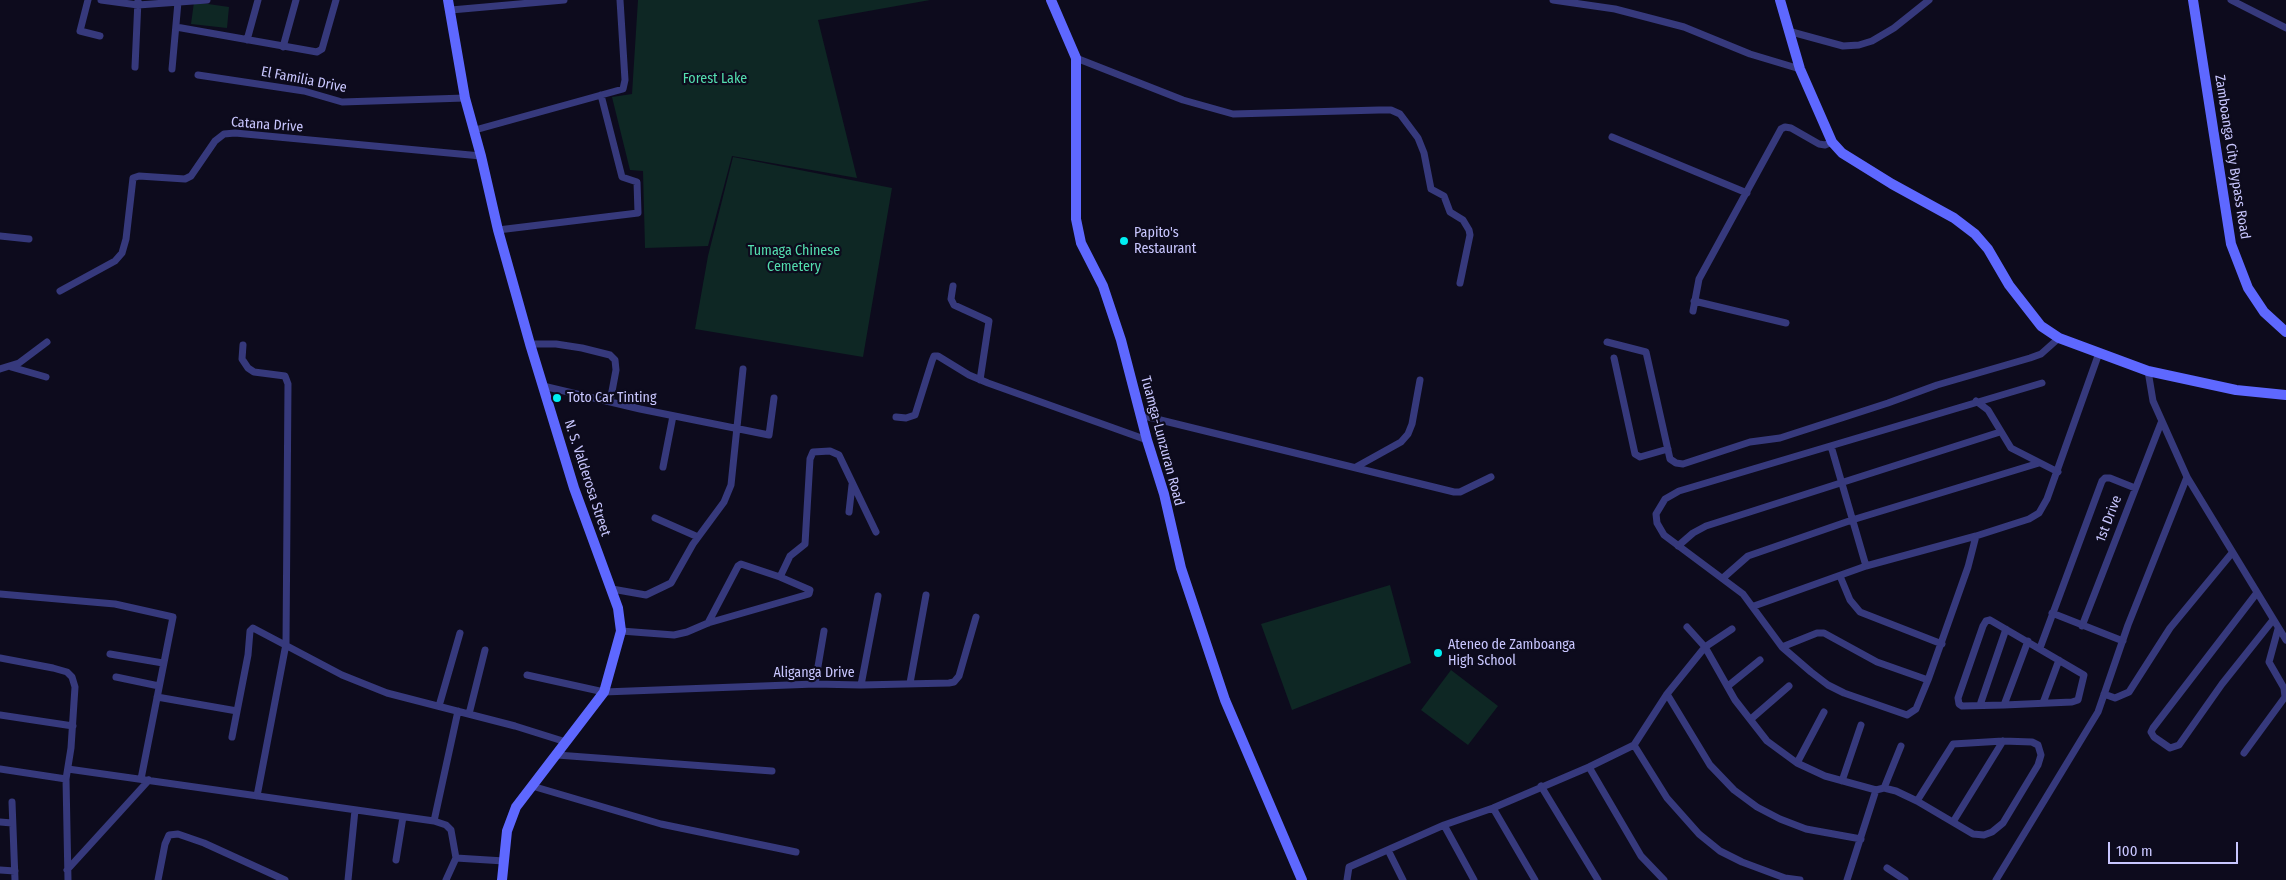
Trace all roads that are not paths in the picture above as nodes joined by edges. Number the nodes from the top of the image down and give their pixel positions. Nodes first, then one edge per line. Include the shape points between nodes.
1 (88, 0) edge
2 (101, 0) edge
3 (207, 0) edge
4 (258, 0) edge
5 (296, 0) edge
6 (336, 0) edge
7 (564, 0) edge
8 (620, 0) edge
9 (1051, 0) edge
10 (1553, 0) edge
11 (1780, 0) edge
12 (1929, 0) edge
13 (2193, 0) edge
14 (2231, 0) edge
15 (138, 2) edge
16 (178, 2) junction
17 (450, 5) edge
18 (176, 27) junction
19 (2286, 28) edge
20 (1787, 31) junction
21 (100, 36) dead end
22 (248, 40) junction
23 (283, 47) junction
24 (1076, 58) junction
25 (135, 67) dead end
26 (172, 69) dead end
27 (1800, 69) junction
28 (198, 75) dead end
29 (601, 95) junction
30 (465, 98) junction
31 (475, 130) junction
32 (1612, 137) dead end
33 (1832, 142) junction
34 (481, 156) junction
35 (1747, 193) junction
36 (498, 230) junction
37 (0, 236) edge
38 (29, 239) dead end
39 (1460, 283) dead end
40 (953, 286) dead end
41 (60, 291) dead end
42 (1694, 301) junction
43 (1693, 311) dead end
44 (1786, 323) dead end
45 (2286, 332) edge
46 (2060, 338) junction
47 (47, 342) dead end
48 (1607, 342) dead end
49 (530, 344) junction
50 (243, 345) dead end
51 (2099, 353) junction
52 (1614, 358) dead end
53 (11, 367) junction
54 (0, 369) edge
55 (743, 369) dead end
56 (2148, 371) junction
57 (46, 377) dead end
58 (980, 380) junction
59 (1420, 380) dead end
60 (2042, 383) dead end
61 (543, 386) junction
62 (2286, 395) edge
63 (774, 398) dead end
64 (610, 402) junction
65 (1976, 402) junction
66 (1140, 414) junction
67 (674, 416) junction
68 (896, 417) dead end
69 (2161, 422) junction
70 (737, 430) junction
71 (2000, 432) junction
72 (1146, 440) junction
73 (1831, 446) junction
74 (1668, 448) junction
75 (2039, 463) junction
76 (662, 467) dead end
77 (1356, 467) junction
78 (2058, 472) junction
79 (1491, 477) dead end
80 (2187, 477) junction
81 (1841, 483) junction
82 (852, 485) junction
83 (2135, 488) junction
84 (849, 512) dead end
85 (655, 518) dead end
86 (1852, 520) junction
87 (876, 532) dead end
88 (1976, 536) junction
89 (698, 537) junction
90 (1678, 546) junction
91 (2232, 553) junction
92 (1866, 566) junction
93 (780, 576) junction
94 (1840, 576) junction
95 (1723, 578) junction
96 (612, 589) junction
97 (0, 594) edge
98 (2256, 594) junction
99 (926, 595) dead end
100 (878, 596) dead end
101 (1754, 606) junction
102 (2052, 613) junction
103 (976, 617) dead end
104 (2273, 620) junction
105 (708, 623) junction
106 (2082, 626) junction
107 (1687, 627) dead end
108 (1732, 629) dead end
109 (2006, 629) junction
110 (2278, 629) junction
111 (621, 631) junction
112 (824, 631) dead end
113 (460, 633) dead end
114 (2286, 640) edge
115 (2028, 641) junction
116 (2123, 641) junction
117 (286, 644) junction
118 (1942, 644) junction
119 (1705, 647) junction
120 (1782, 647) junction
121 (2040, 648) junction
122 (485, 650) dead end
123 (110, 654) dead end
124 (0, 658) edge
125 (1760, 660) dead end
126 (2059, 660) junction
127 (164, 663) junction
128 (527, 675) dead end
129 (116, 676) dead end
130 (1928, 680) junction
131 (815, 684) junction
132 (910, 684) junction
133 (861, 685) junction
134 (159, 686) junction
135 (1728, 686) junction
136 (1789, 686) dead end
137 (604, 692) junction
138 (1667, 694) junction
139 (2104, 694) junction
140 (157, 697) junction
141 (2043, 703) junction
142 (1980, 705) junction
143 (2004, 705) junction
144 (439, 706) junction
145 (236, 711) junction
146 (458, 711) junction
147 (1824, 712) dead end
148 (469, 714) junction
149 (0, 715) edge
150 (1751, 719) junction
151 (1861, 725) dead end
152 (73, 726) junction
153 (232, 736) dead end
154 (2002, 741) junction
155 (566, 742) junction
156 (1634, 745) junction
157 (1901, 746) dead end
158 (2244, 753) dead end
159 (557, 756) junction
160 (1797, 763) junction
161 (1589, 767) junction
162 (0, 769) edge
163 (68, 769) junction
164 (772, 771) dead end
165 (66, 779) junction
166 (141, 779) junction
167 (149, 780) junction
168 (1842, 781) junction
169 (532, 786) junction
170 (1542, 786) junction
171 (1880, 789) junction
172 (257, 796) junction
173 (1917, 801) junction
174 (12, 802) dead end
175 (1493, 808) junction
176 (355, 810) junction
177 (403, 817) junction
178 (434, 821) junction
179 (0, 822) edge
180 (1953, 822) junction
181 (12, 823) junction
182 (1444, 825) junction
183 (1861, 839) junction
184 (1388, 850) junction
185 (796, 852) dead end
186 (456, 858) junction
187 (396, 860) dead end
188 (504, 861) junction
189 (1887, 868) dead end
190 (0, 870) edge
191 (67, 870) junction
192 (14, 871) junction
193 (15, 880) edge
194 (68, 880) edge
195 (158, 880) edge
196 (285, 880) edge
197 (348, 880) edge
198 (446, 880) edge
199 (502, 880) edge
200 (1302, 880) edge
201 (1346, 880) edge
202 (1403, 880) edge
203 (1474, 880) edge
204 (1535, 880) edge
205 (1598, 880) edge
206 (1664, 880) edge
207 (1800, 880) edge
208 (1846, 880) edge
209 (1905, 880) edge
210 (1996, 880) edge

1 - 21 street via 80,31
2 - 15 street
3 - 16 street
4 - 22 street
5 - 23 street
6 - 23 street via 320,51
7 - 17 street
8 - 29 street via 624,86 621,90
9 - 24 street, Tuamga-Lunzuran Road
10 - 27 street via 1615,9 1684,27 1750,54
11 - 20 street
12 - 20 street via 1872,42 1843,46
13 - 45 street, Zamboanga City Bypass Road via 2231,244 2248,288 2264,312
14 - 19 street
15 - 16 street
15 - 25 street
16 - 18 street
17 - 30 street, N. S. Valderosa Street
18 - 22 street
18 - 26 street
20 - 27 street
22 - 23 street
24 - 39 street via 1182,100 1233,114 1379,110 1400,114 1418,138 1431,188 1444,196 1450,212 1463,220 1469,230
24 - 66 street, Tuamga-Lunzuran Road via 1076,219 1081,243 1103,286 1121,340
27 - 33 street
28 - 30 street, El Familia Drive via 304,91 342,102
29 - 31 street
29 - 36 street via 622,177 637,182 638,213
30 - 31 street, N. S. Valderosa Street
31 - 34 street, N. S. Valderosa Street
32 - 35 street
33 - 35 street via 1819,144 1791,128 1783,127
33 - 46 street via 1842,152 1954,218 1975,234 2041,326
34 - 36 street, N. S. Valderosa Street
34 - 41 street, Catana Drive via 224,134 215,141 191,176 185,179 133,178 122,252 114,261
35 - 42 street via 1699,279
36 - 49 street, N. S. Valderosa Street
37 - 38 street
40 - 58 street via 951,300 954,305 989,321
42 - 43 street
42 - 44 street
46 - 51 street
46 - 74 street via 2036,356 1937,385 1780,438 1750,442 1683,464 1670,459
47 - 53 street
48 - 74 street via 1646,352
49 - 61 street, N. S. Valderosa Street
49 - 64 street via 556,344 610,355 616,370
50 - 117 street via 242,359 248,368 254,372 285,376 288,384
51 - 56 street
51 - 78 street
52 - 74 street via 1635,454 1640,457
53 - 54 street
53 - 57 street
55 - 70 street
56 - 62 street via 2236,390
56 - 69 street via 2153,401
58 - 68 street via 944,358 934,356 915,415
58 - 72 street
59 - 77 street via 1408,434 1401,442
60 - 65 street
61 - 64 street
61 - 96 street, N. S. Valderosa Street via 574,488
63 - 70 street via 770,435
64 - 67 street
65 - 71 street via 1988,410
65 - 73 street
66 - 72 street, Tuamga-Lunzuran Road
66 - 77 street
67 - 70 street
67 - 76 street
69 - 80 street
69 - 83 street, 1st Drive
70 - 89 street via 728,494
71 - 75 street via 2011,448
71 - 81 street
72 - 200 street, Tuamga-Lunzuran Road via 1164,494 1181,568 1225,700
73 - 81 street
73 - 90 street via 1679,491 1665,499 1656,514 1657,523 1664,535
75 - 78 street
75 - 86 street
77 - 79 street via 1454,492
78 - 88 street via 2039,513
80 - 91 street
80 - 116 street
81 - 86 street
81 - 90 street via 1706,526
82 - 84 street
82 - 87 street
82 - 93 street via 839,455 830,451 813,452 805,544 790,556
83 - 102 street via 2110,478 2102,481
83 - 106 street, 1st Drive
85 - 89 street
86 - 92 street
86 - 95 street via 1748,556
88 - 92 street
88 - 118 street
89 - 96 street via 671,583 664,588 646,595
90 - 95 street
91 - 98 street
91 - 139 street via 2170,628 2129,692 2115,698
92 - 94 street
93 - 105 street via 741,564
93 - 105 street via 809,588 810,592
94 - 101 street
94 - 118 street via 1850,600 1860,612
95 - 101 street
96 - 111 street, N. S. Valderosa Street
97 - 127 street via 115,604 173,617
98 - 104 street
98 - 104 street via 2153,728 2154,737 2170,748 2179,745
99 - 132 street
100 - 133 street
101 - 120 street
102 - 106 street
102 - 121 street
103 - 132 street, Aliganga Drive via 958,678 949,683
104 - 110 street
105 - 111 street via 674,635
106 - 116 street
107 - 119 street
108 - 119 street
109 - 115 street
109 - 142 street
109 - 142 street via 1992,620 1986,621 1958,698 1962,706
110 - 114 street
110 - 158 street via 2269,662 2284,688 2285,697
111 - 137 street, N. S. Valderosa Street
112 - 131 street
113 - 144 street
115 - 121 street
115 - 143 street
116 - 139 street
117 - 144 street via 342,676
117 - 145 street via 251,629
117 - 172 street
118 - 130 street
119 - 135 street
119 - 138 street
120 - 130 street via 1824,633 1877,662
120 - 130 street via 1828,685 1901,714 1914,712
121 - 126 street
122 - 148 street
123 - 127 street
124 - 152 street via 68,672 75,687
125 - 135 street
126 - 141 street
126 - 141 street via 2085,676 2078,698 2074,702
127 - 134 street
128 - 137 street, Aliganga Drive
129 - 134 street
131 - 133 street, Aliganga Drive
131 - 137 street, Aliganga Drive
132 - 133 street, Aliganga Drive
134 - 140 street
135 - 150 street
136 - 150 street
137 - 155 street, N. S. Valderosa Street
138 - 156 street
138 - 183 street via 1710,765 1734,790 1780,819 1806,829
139 - 210 street via 2098,712 2072,758
140 - 145 street
140 - 166 street
141 - 143 street
142 - 143 street
144 - 146 street
145 - 153 street
146 - 148 street
146 - 178 street
147 - 160 street
148 - 155 street
149 - 152 street
150 - 160 street via 1767,741
151 - 168 street
152 - 163 street
154 - 173 street via 1953,744
154 - 180 street
154 - 180 street via 2032,742 2038,745 2041,755 2003,823 1984,835 1973,834
155 - 159 street, N. S. Valderosa Street
156 - 161 street
156 - 207 street via 1667,798 1699,834 1720,851 1742,862
157 - 171 street
159 - 164 street
159 - 169 street, N. S. Valderosa Street
160 - 168 street
161 - 170 street
161 - 206 street via 1641,856
162 - 165 street
163 - 165 street
163 - 166 street
165 - 191 street
166 - 167 street
167 - 172 street
167 - 191 street
168 - 171 street
169 - 185 street via 661,824
169 - 188 street, N. S. Valderosa Street via 516,807 507,831
170 - 175 street
170 - 205 street
171 - 173 street via 1896,791
171 - 183 street
172 - 176 street
173 - 180 street
174 - 181 street
175 - 182 street
175 - 204 street
176 - 177 street
176 - 197 street
177 - 178 street
177 - 187 street
178 - 186 street via 451,830
179 - 181 street
181 - 192 street
182 - 184 street
182 - 203 street
183 - 208 street
184 - 201 street via 1349,867
184 - 202 street
186 - 188 street
186 - 198 street
188 - 199 street, N. S. Valderosa Street
189 - 209 street
190 - 192 street
191 - 194 street
192 - 193 street
195 - 196 street via 165,844 169,835 178,834

